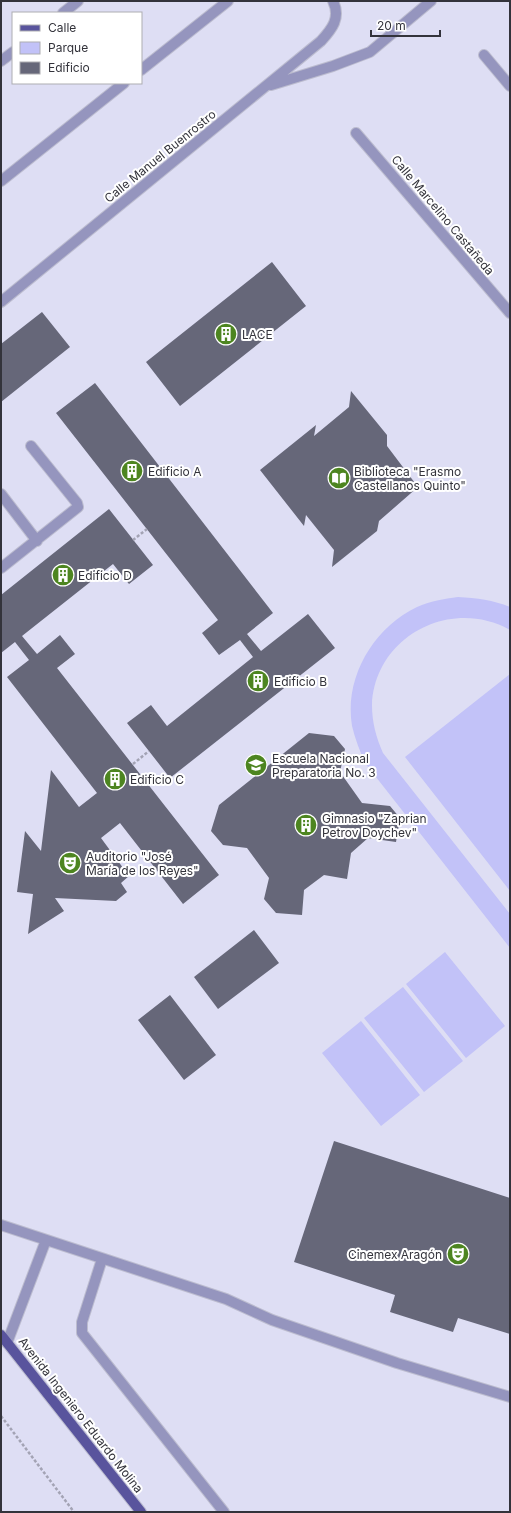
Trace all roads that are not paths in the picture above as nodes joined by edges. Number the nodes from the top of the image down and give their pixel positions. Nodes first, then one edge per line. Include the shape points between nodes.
1 (78, 1) edge
2 (228, 1) edge
3 (333, 1) edge
4 (431, 1) edge
5 (64, 12) edge
6 (12, 53) edge
7 (484, 56) dead end
8 (1, 61) edge
9 (142, 69) edge
10 (123, 84) edge
11 (266, 86) junction
12 (510, 86) edge
13 (356, 133) dead end
14 (1, 181) edge
15 (1, 302) edge
16 (510, 313) edge
17 (31, 446) dead end
18 (1, 494) edge
19 (37, 541) junction
20 (1, 568) edge
21 (1, 1225) edge
22 (46, 1240) junction
23 (102, 1259) junction
24 (4, 1339) edge
25 (510, 1397) edge
26 (141, 1512) edge
27 (224, 1512) edge

1 - 5 street
2 - 9 street
3 - 11 street, Calle Manuel Buenrostro via 336,6 333,29
4 - 11 street via 370,52
6 - 8 street
7 - 12 street
10 - 14 street
11 - 15 street, Calle Manuel Buenrostro
13 - 16 street, Calle Marcelino Castañeda
17 - 19 street via 78,506
18 - 19 street
19 - 20 street
21 - 22 street
22 - 23 street
22 - 24 street
23 - 25 street via 226,1299 272,1320 390,1360
23 - 27 street via 81,1328 85,1338
24 - 26 main road, Avenida Ingeniero Eduardo Molina

